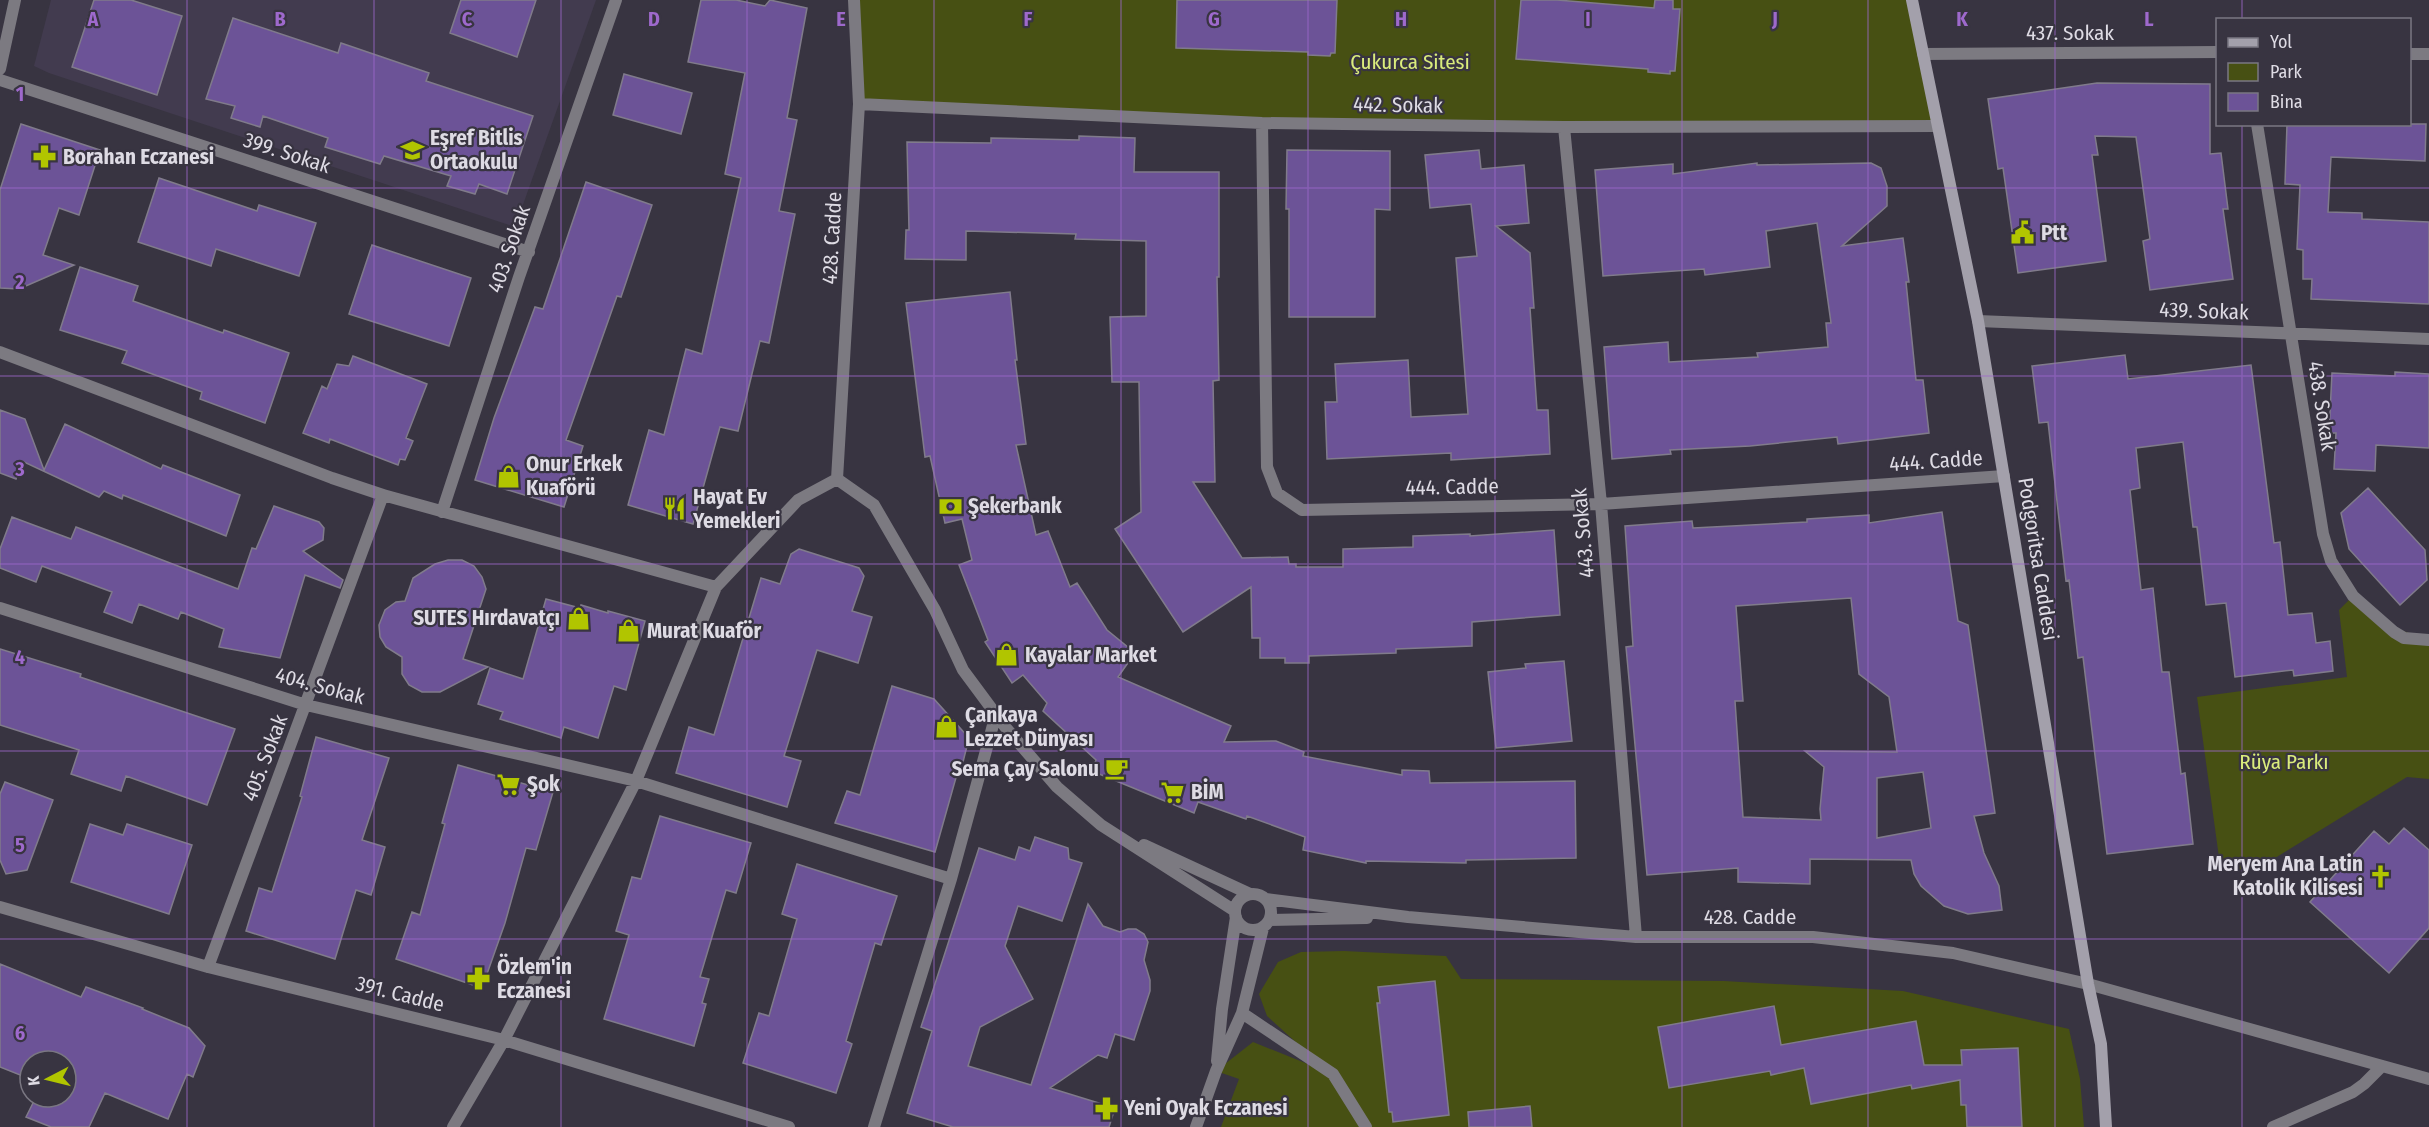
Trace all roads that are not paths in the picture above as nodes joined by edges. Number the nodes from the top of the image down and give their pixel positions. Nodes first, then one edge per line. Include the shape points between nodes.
1 (15, 0) edge
2 (616, 0) edge
3 (854, 0) edge
4 (1912, 0) edge
5 (2216, 52) edge
6 (1923, 54) junction
7 (2411, 54) edge
8 (2429, 54) edge
9 (0, 69) edge
10 (0, 80) edge
11 (859, 104) junction
12 (1262, 123) junction
13 (1938, 126) junction
14 (2257, 126) edge
15 (1564, 127) junction
16 (529, 252) junction
17 (1977, 321) junction
18 (2290, 334) junction
19 (2429, 339) edge
20 (0, 352) edge
21 (2004, 476) junction
22 (837, 478) junction
23 (383, 495) junction
24 (1600, 504) junction
25 (442, 512) junction
26 (716, 587) junction
27 (0, 608) edge
28 (2429, 640) edge
29 (306, 705) junction
30 (996, 714) junction
31 (636, 781) junction
32 (1101, 825) junction
33 (951, 879) junction
34 (1250, 894) junction
35 (1266, 899) junction
36 (0, 907) edge
37 (1235, 914) junction
38 (1408, 917) junction
39 (1266, 924) junction
40 (1636, 937) junction
41 (208, 967) junction
42 (2088, 984) junction
43 (1242, 1013) junction
44 (504, 1040) junction
45 (2382, 1066) junction
46 (1216, 1071) junction
47 (2429, 1079) edge
48 (453, 1127) edge
49 (789, 1127) edge
50 (874, 1127) edge
51 (1196, 1127) edge
52 (1366, 1127) edge
53 (2106, 1127) edge
54 (2273, 1127) edge

1 - 9 street
2 - 16 street, 403. Sokak
3 - 11 street, 428. Cadde
4 - 6 main road, Podgoritsa Caddesi
5 - 6 street, 437. Sokak
6 - 13 main road, Podgoritsa Caddesi
7 - 8 street
10 - 16 street, 399. Sokak
11 - 12 street, 442. Sokak
11 - 22 street, 428. Cadde
12 - 15 street, 442. Sokak
12 - 24 street, 444. Cadde via 1267,467 1277,493 1302,510
13 - 15 street, 442. Sokak
13 - 17 main road, Podgoritsa Caddesi
14 - 18 street, 438. Sokak
15 - 24 street, 443. Sokak
16 - 25 street, 403. Sokak
17 - 18 street, 439. Sokak
17 - 21 main road, Podgoritsa Caddesi
18 - 19 street, 439. Sokak
18 - 28 street, 438. Sokak via 2323,534 2331,561 2354,596 2383,624 2404,638
20 - 23 street
21 - 24 street, 444. Cadde
21 - 42 main road, Podgoritsa Caddesi
22 - 26 street via 798,500
22 - 30 street via 874,505 935,610 963,670
23 - 25 street
23 - 29 street, 405. Sokak
24 - 40 street, 443. Sokak
25 - 26 street
26 - 31 street
27 - 29 street, 404. Sokak
29 - 31 street, 404. Sokak
29 - 41 street, 405. Sokak
30 - 32 street via 1058,787
30 - 33 street
31 - 33 street, 404. Sokak
31 - 44 street
32 - 34 street
32 - 37 street
33 - 50 street
34 - 35 street
34 - 37 street via 1240,900
35 - 38 street
35 - 39 street via 1271,909
36 - 41 street, 391. Cadde
37 - 39 street via 1247,929
37 - 46 street
38 - 39 street
38 - 40 street, 428. Cadde
39 - 43 street
40 - 42 street, 428. Cadde via 1824,938 1953,953
41 - 44 street, 391. Cadde
42 - 45 street, 428. Cadde
42 - 53 main road, Podgoritsa Caddesi via 2101,1044
43 - 46 street
43 - 52 street via 1333,1074
44 - 48 street
44 - 49 street, 391. Cadde
45 - 47 street, 428. Cadde
45 - 54 street via 2353,1092
46 - 51 street

